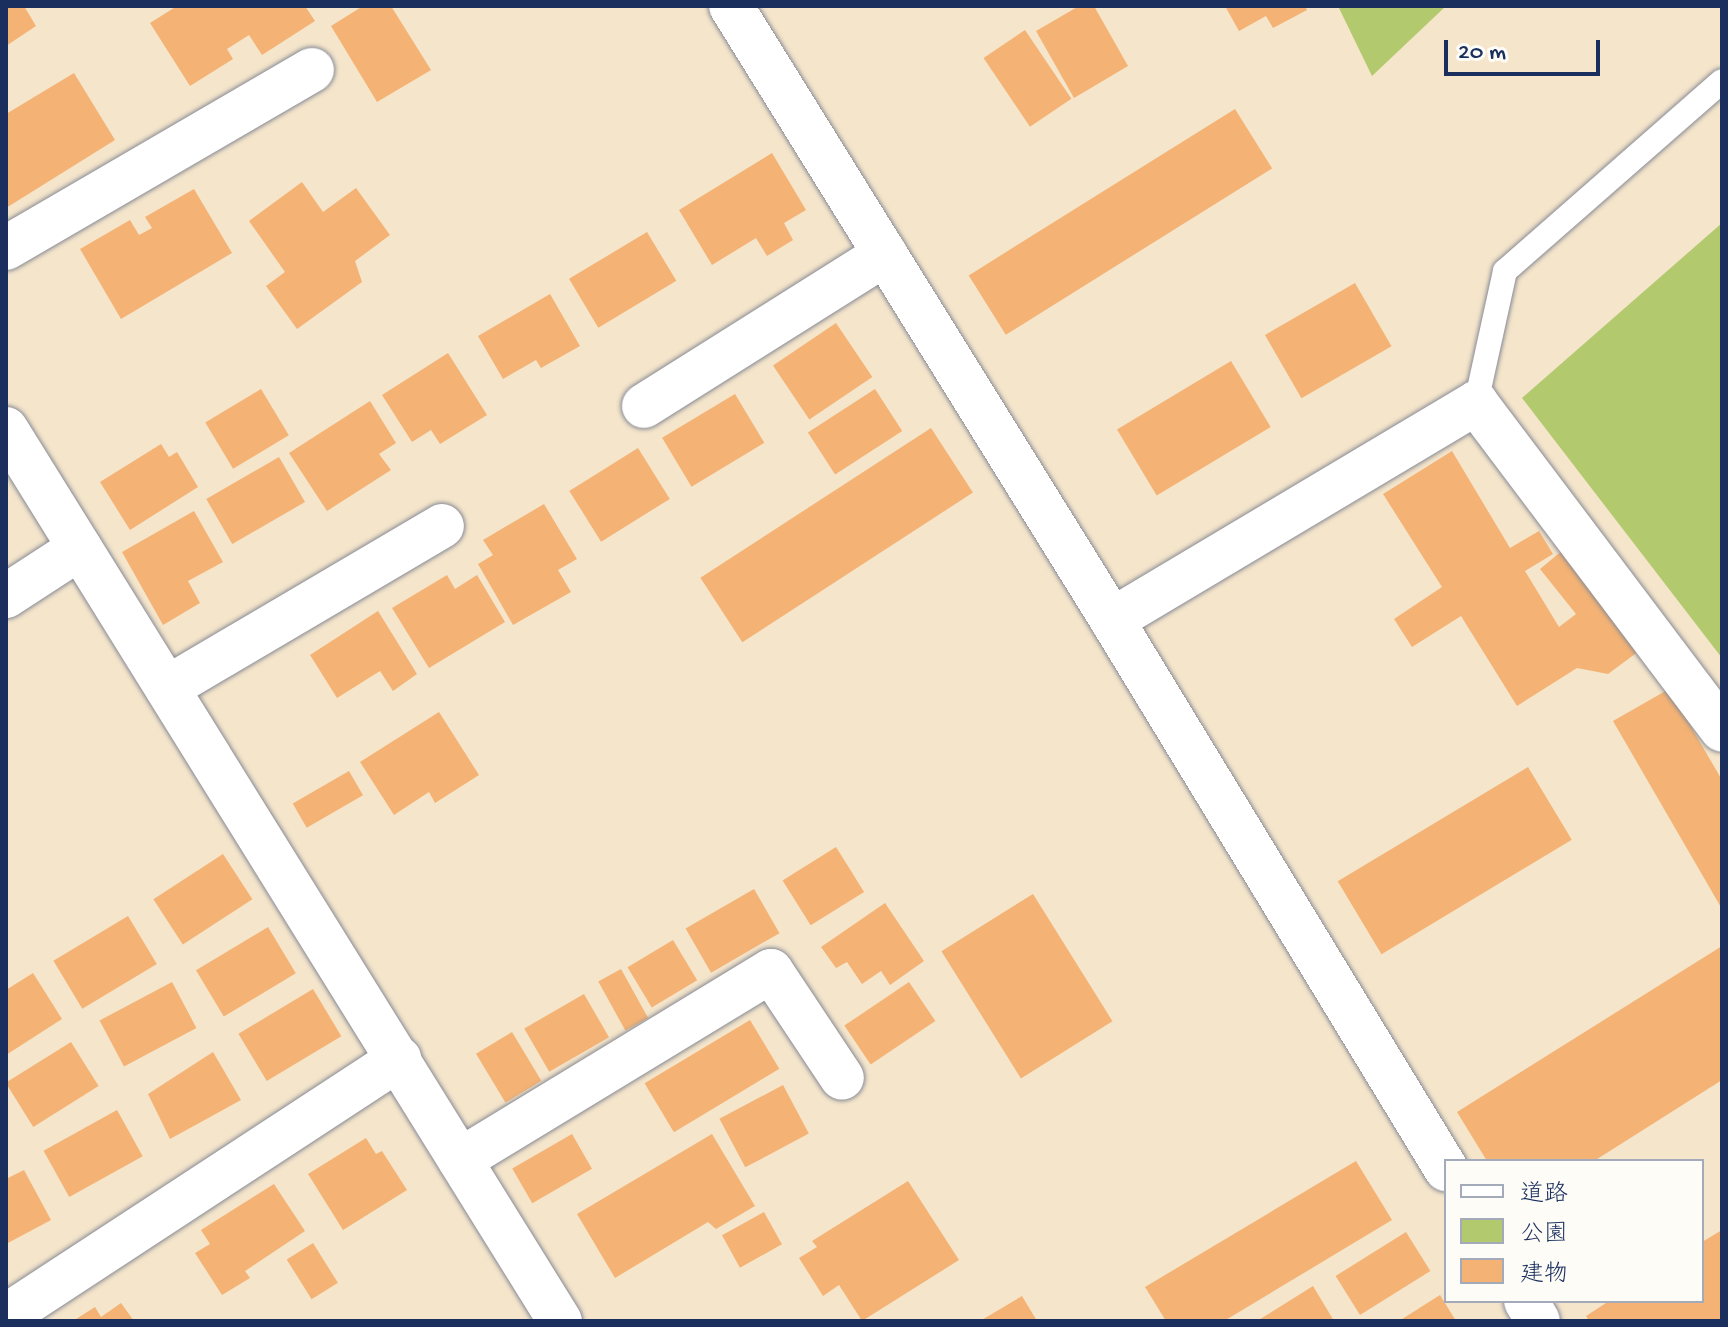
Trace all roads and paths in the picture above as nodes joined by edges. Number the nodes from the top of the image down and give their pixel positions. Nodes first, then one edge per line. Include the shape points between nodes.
1 (731, 6) edge
2 (312, 70) dead end
3 (1722, 81) edge
4 (6, 248) edge
5 (885, 254) junction
6 (1476, 403) junction
7 (644, 406) dead end
8 (6, 429) edge
9 (442, 526) dead end
10 (80, 548) junction
11 (6, 596) edge
12 (1112, 620) junction
13 (167, 688) junction
14 (1722, 730) edge
15 (399, 1059) junction
16 (842, 1078) dead end
17 (460, 1160) junction
18 (1444, 1166) edge
19 (1527, 1303) edge
20 (6, 1316) edge
21 (560, 1321) edge
22 (1538, 1321) edge

1 - 5 street
2 - 4 street
3 - 6 lane via 1505,271
5 - 7 street
5 - 12 street
6 - 12 street
6 - 14 street
8 - 10 street
9 - 13 street
10 - 11 street
10 - 13 street
12 - 18 street
13 - 15 street
15 - 17 street
15 - 20 street
16 - 17 street via 771,971
17 - 21 street
19 - 22 street

